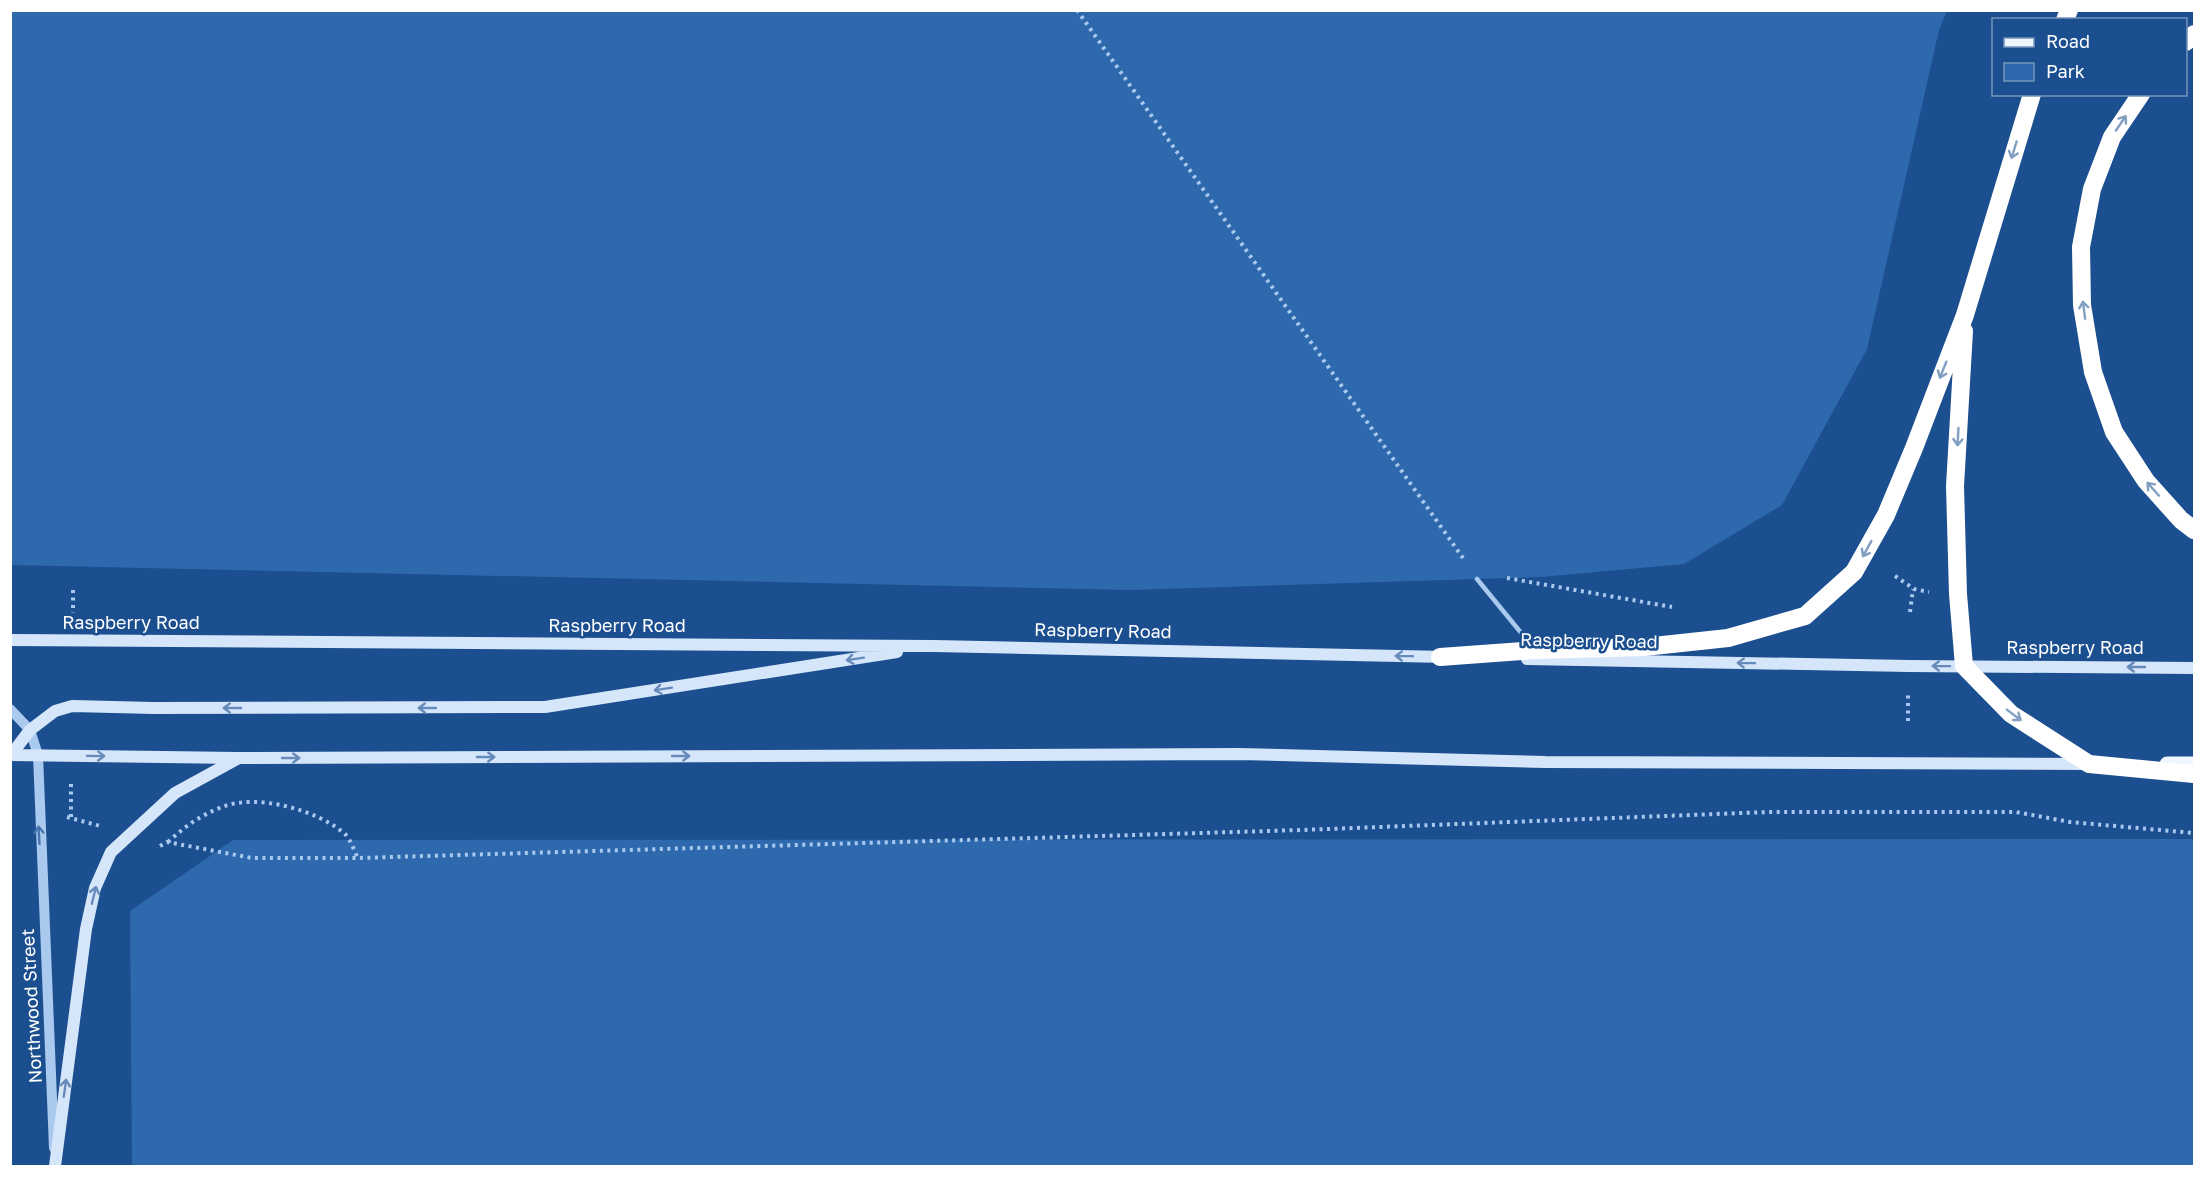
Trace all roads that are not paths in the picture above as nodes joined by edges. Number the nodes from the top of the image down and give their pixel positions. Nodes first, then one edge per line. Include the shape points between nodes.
1 (2031, 96) edge
2 (2140, 96) edge
3 (1965, 315) junction
4 (2194, 530) edge
5 (1477, 579) road end
6 (10, 640) edge
7 (934, 646) junction
8 (1535, 650) junction
9 (1440, 657) junction
10 (1964, 666) junction
11 (2194, 668) edge
12 (10, 710) edge
13 (30, 730) junction
14 (11, 755) edge
15 (38, 755) junction
16 (238, 758) junction
17 (2089, 764) junction
18 (2194, 764) edge
19 (2194, 774) edge
20 (55, 1167) edge

1 -> 3 highway
4 -> 2 highway via 2146,481 2114,432 2093,372 2082,305 2081,248 2092,189 2112,137
3 -> 8 highway via 1886,515 1854,572 1805,616 1728,638 1644,647
3 -> 10 highway via 1955,486
5 - 8 lane
6 - 7 main road, Raspberry Road
9 -> 7 main road, Raspberry Road
7 -> 13 main road via 545,707 72,706 55,711
8 - 9 highway
10 -> 9 main road, Raspberry Road
11 -> 10 main road, Raspberry Road
10 -> 17 highway via 2011,714
12 - 13 street, Northwood Street
13 - 14 main road
13 - 15 street, Northwood Street
14 - 15 main road
15 -> 16 main road
20 -> 15 street, Northwood Street
16 -> 17 main road via 1239,754 1545,762
20 -> 16 main road via 86,929 95,888 111,852 175,793
17 - 18 main road
17 - 19 highway

